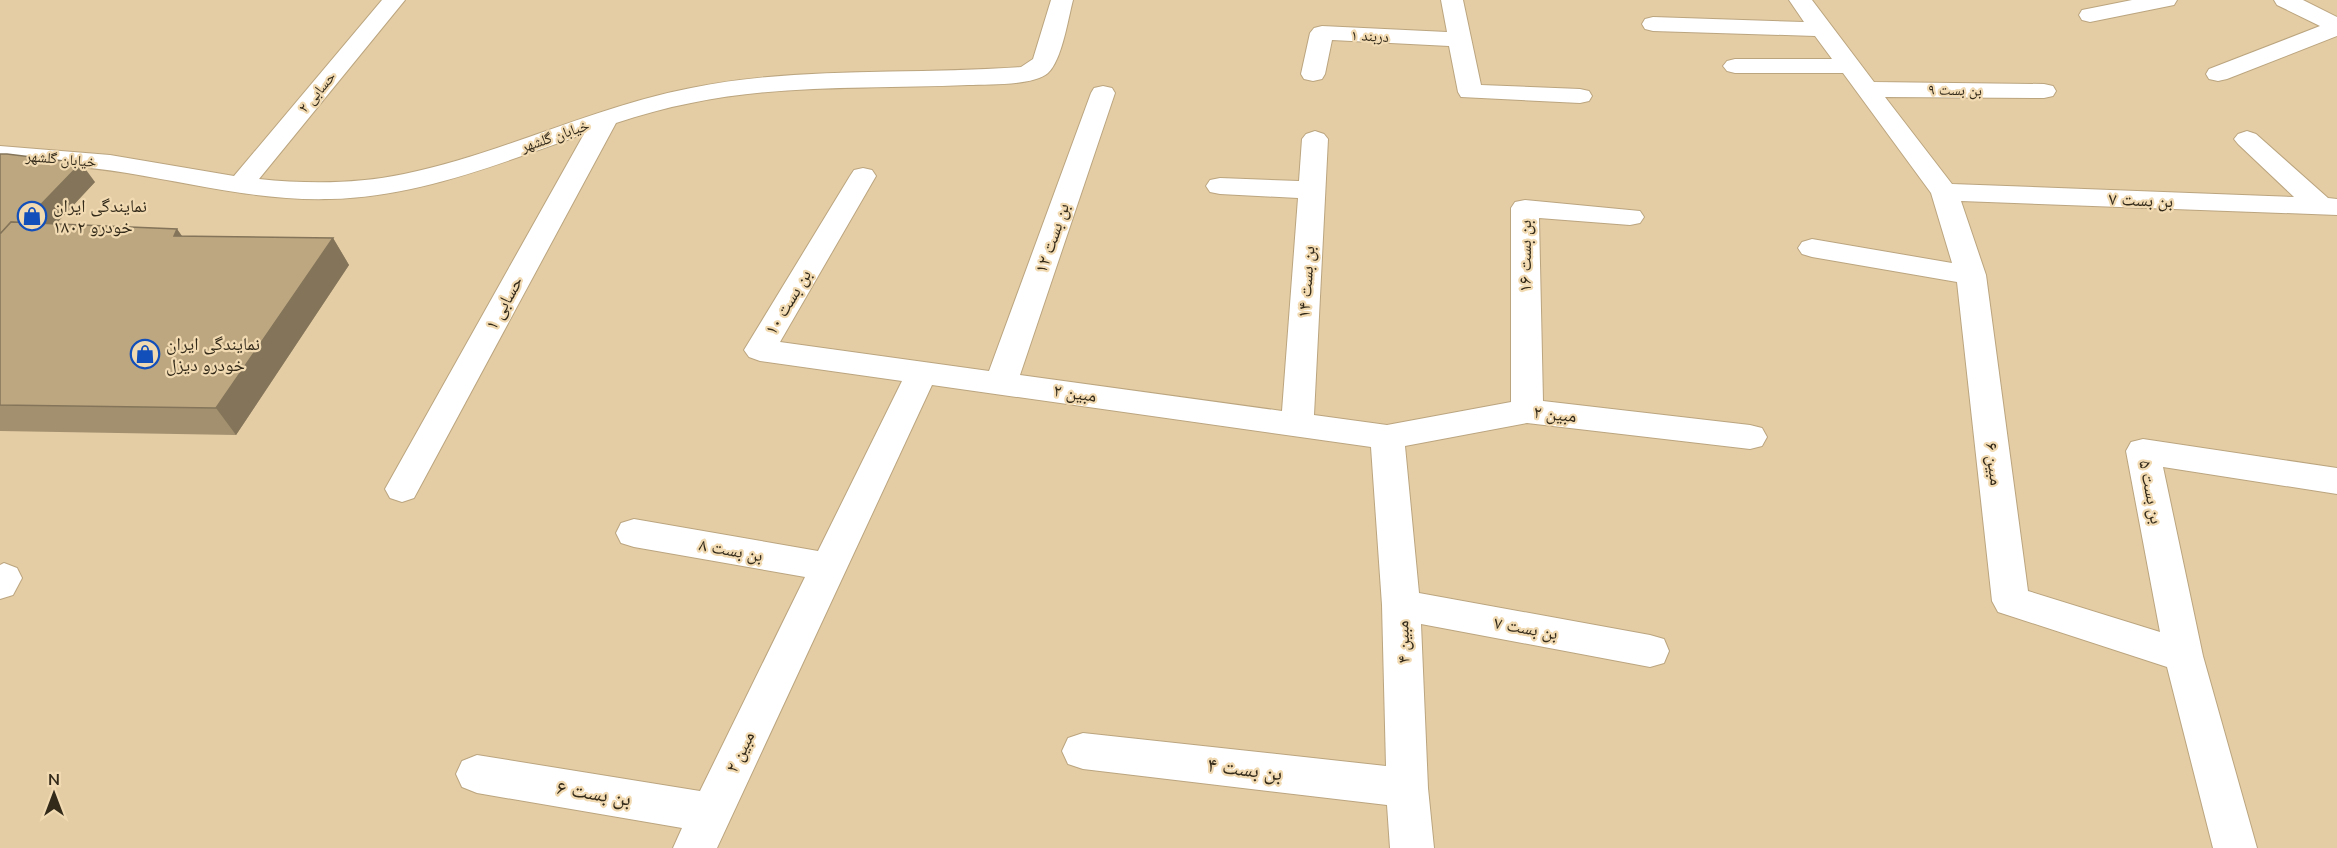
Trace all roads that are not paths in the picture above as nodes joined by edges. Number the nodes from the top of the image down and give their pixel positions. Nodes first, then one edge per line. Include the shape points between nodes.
1 (394, 0) edge
2 (1062, 0) edge
3 (1452, 0) edge
4 (1800, 0) edge
5 (2166, 0) edge
6 (2285, 0) edge
7 (2091, 15) dead end
8 (1653, 24) dead end
9 (2337, 27) edge
10 (1822, 29) junction
11 (1460, 40) junction
12 (1735, 66) dead end
13 (1313, 74) dead end
14 (2218, 74) dead end
15 (1858, 78) junction
16 (2044, 91) dead end
17 (1103, 93) dead end
18 (1580, 96) dead end
19 (606, 118) junction
20 (1315, 139) dead end
21 (2247, 139) dead end
22 (0, 154) edge
23 (863, 176) dead end
24 (240, 185) junction
25 (1220, 186) dead end
26 (1312, 190) junction
27 (1944, 192) junction
28 (2329, 207) edge
29 (1630, 217) dead end
30 (1812, 248) dead end
31 (1971, 275) junction
32 (922, 372) junction
33 (1001, 383) junction
34 (1527, 411) junction
35 (1297, 424) junction
36 (1387, 437) junction
37 (1750, 437) dead end
38 (2337, 481) edge
39 (402, 489) dead end
40 (634, 533) dead end
41 (829, 567) junction
42 (1401, 605) junction
43 (1650, 651) dead end
44 (2184, 656) junction
45 (1083, 751) dead end
46 (477, 774) dead end
47 (1407, 788) junction
48 (703, 830) edge
49 (1412, 848) edge
50 (2235, 848) edge

1 - 24 street, حسابی ۲
2 - 19 street, خیابان گلشهر via 1045,59 1039,68 1026,74 780,83 689,96
3 - 11 street
4 - 10 street, مبین ۶
5 - 7 street
6 - 9 street
8 - 10 street
9 - 14 street
10 - 15 street, مبین ۶
11 - 13 street, دربند ۱ via 1322,33
11 - 18 street via 1470,92
12 - 15 street
15 - 16 street, بن بست ۹
15 - 27 street, مبین ۶
17 - 33 street, بن بست ۱۲
19 - 24 street, خیابان گلشهر via 422,180 356,190
19 - 39 street, حسابی ۱
20 - 26 street, بن بست ۱۴
21 - 28 street
22 - 24 street, خیابان گلشهر via 122,165
23 - 32 street, بن بست ۱۰ via 760,350
25 - 26 street
26 - 35 street, بن بست ۱۴
27 - 28 street, بن بست ۷
27 - 31 street, مبین ۶
29 - 34 street, بن بست ۱۶ via 1525,208
30 - 31 street
31 - 44 street, مبین ۶ via 2011,601
32 - 33 street, مبین ۲
32 - 41 street, مبین ۲
33 - 35 street, مبین ۲
34 - 36 street, مبین ۲
34 - 37 street, مبین ۲
35 - 36 street, مبین ۲
36 - 42 street, مبین ۴
38 - 44 street, بن بست ۵ via 2143,451
40 - 41 street, بن بست ۸
41 - 48 street, مبین ۲
42 - 43 street, بن بست ۷
42 - 47 street, مبین ۴
44 - 50 street
45 - 47 street, بن بست ۴
46 - 48 street, بن بست ۶
47 - 49 street, مبین ۴

